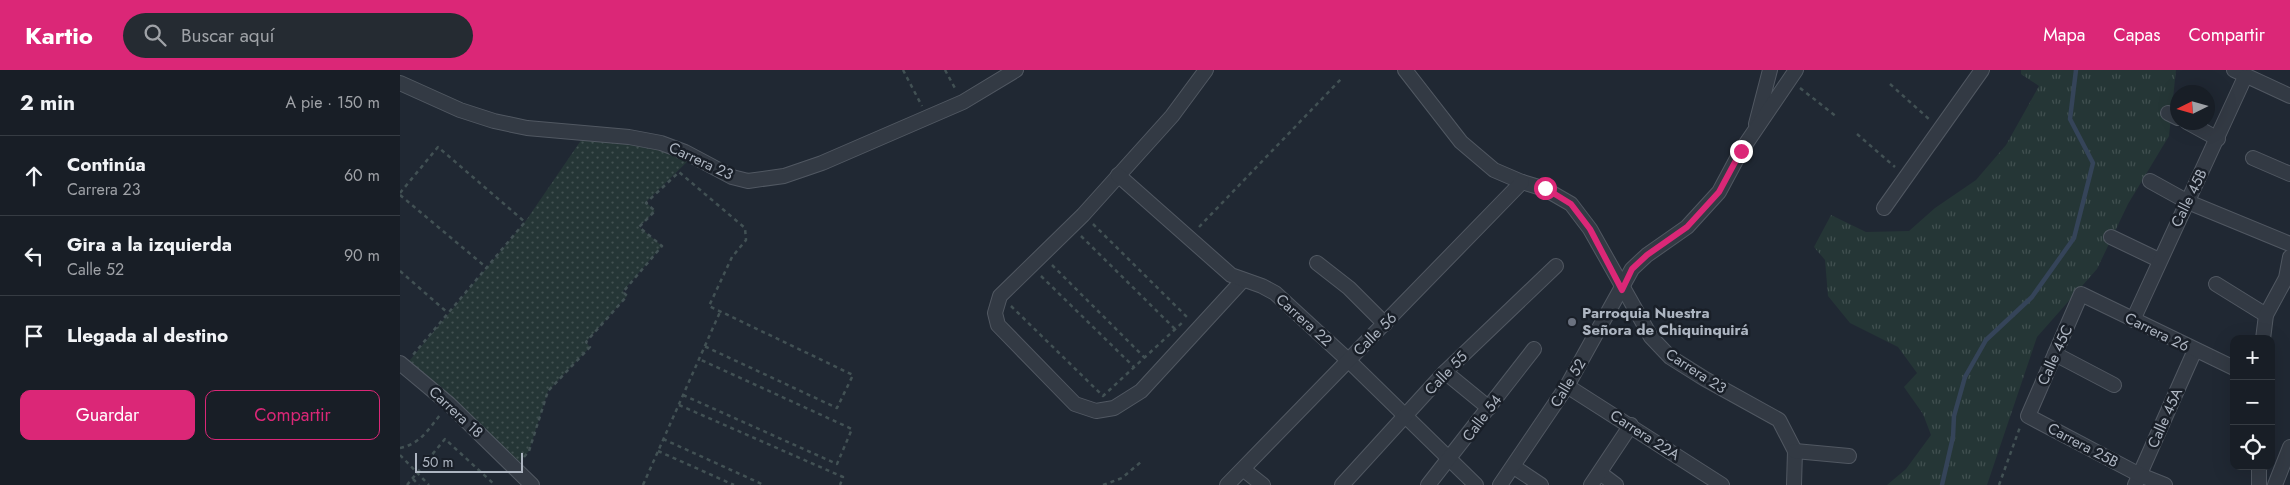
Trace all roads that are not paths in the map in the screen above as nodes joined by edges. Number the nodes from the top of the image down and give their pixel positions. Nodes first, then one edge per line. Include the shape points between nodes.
1 (1016, 70) edge
2 (1206, 70) edge
3 (1405, 70) edge
4 (1770, 70) edge
5 (1982, 70) edge
6 (2239, 73) edge
7 (1793, 75) edge
8 (400, 83) edge
9 (2290, 96) edge
10 (2202, 130) edge
11 (1754, 132) junction
12 (2218, 138) junction
13 (2254, 158) dead end
14 (2290, 174) edge
15 (1118, 175) junction
16 (2150, 181) dead end
17 (1522, 182) junction
18 (2188, 202) junction
19 (1884, 208) dead end
20 (2111, 236) dead end
21 (2290, 244) edge
22 (2290, 257) edge
23 (2159, 260) junction
24 (1317, 263) dead end
25 (1556, 266) dead end
26 (1243, 280) junction
27 (2216, 284) dead end
28 (1622, 290) junction
29 (2081, 294) joint
30 (2266, 315) junction
31 (2133, 320) junction
32 (1385, 324) junction
33 (2264, 335) edge
34 (1534, 350) dead end
35 (2195, 350) junction
36 (2055, 354) junction
37 (406, 360) edge
38 (1348, 360) junction
39 (2230, 366) edge
40 (1445, 372) junction
41 (1567, 386) junction
42 (2114, 386) dead end
43 (1489, 408) junction
44 (1404, 416) junction
45 (2028, 416) joint
46 (1631, 425) junction
47 (2290, 447) edge
48 (1794, 452) junction
49 (1849, 456) dead end
50 (1450, 460) junction
51 (1514, 467) junction
52 (1244, 470) junction
53 (2259, 470) edge
54 (1600, 472) junction
55 (2137, 480) edge
56 (532, 485) edge
57 (1227, 485) edge
58 (1263, 485) edge
59 (1342, 485) edge
60 (1428, 485) edge
61 (1476, 485) edge
62 (1500, 485) edge
63 (1541, 485) edge
64 (1591, 485) edge
65 (1616, 485) edge
66 (1722, 485) edge
67 (1794, 485) edge
68 (2165, 485) edge
69 (2259, 485) edge
70 (2275, 485) edge

1 - 8 street, Carrera 23 via 963,102 822,163 784,176 748,181 732,177 661,143 527,128 494,121 460,110
2 - 15 street via 1172,116
3 - 17 street, Carrera 23 via 1461,142 1494,170
4 - 11 street
5 - 19 street
6 - 9 street
6 - 12 street, Calle 45B
7 - 11 street, Calle 52
10 - 12 street
11 - 28 street, Calle 52 via 1719,192 1687,227 1632,269
12 - 18 street, Calle 45B
13 - 14 street
15 - 26 street, Carrera 22 via 1231,275
15 - 26 street via 1083,215 1000,296 995,313 998,325 1075,404 1096,411 1114,408 1141,391
16 - 18 street
17 - 28 street, Carrera 23 via 1545,188 1571,204 1590,229
17 - 32 street, Calle 56
18 - 21 street
18 - 23 street, Calle 45B
20 - 23 street
22 - 30 street via 2286,278
23 - 31 street, Calle 45B
24 - 32 street
25 - 40 street, Calle 55
26 - 38 street, Carrera 22 via 1275,293
27 - 30 street
28 - 41 street, Calle 52
28 - 48 street, Carrera 23 via 1651,337 1670,357 1779,420
29 - 31 street, Carrera 26
29 - 36 street, Calle 45C
30 - 33 street
31 - 35 street, Carrera 26
32 - 38 street, Calle 56
34 - 43 street, Calle 54
35 - 39 street, Carrera 26
35 - 55 street, Calle 45A
36 - 42 street
36 - 45 street, Calle 45C
37 - 56 street, Carrera 18
38 - 44 street, Carrera 22
38 - 52 street, Calle 56
40 - 43 street
40 - 44 street, Calle 55
41 - 46 street, Carrera 22A
41 - 51 street, Calle 52
43 - 50 street, Calle 54
44 - 50 street, Carrera 22
44 - 59 street, Calle 55
45 - 55 street, Carrera 25B
46 - 54 street
46 - 66 street, Carrera 22A
47 - 70 street
48 - 49 street
48 - 67 street
50 - 60 street, Calle 54
50 - 61 street, Carrera 22
51 - 62 street, Calle 52
51 - 63 street
52 - 57 street, Calle 56
52 - 58 street
53 - 69 street
54 - 64 street
54 - 65 street
55 - 68 street, Carrera 25B

